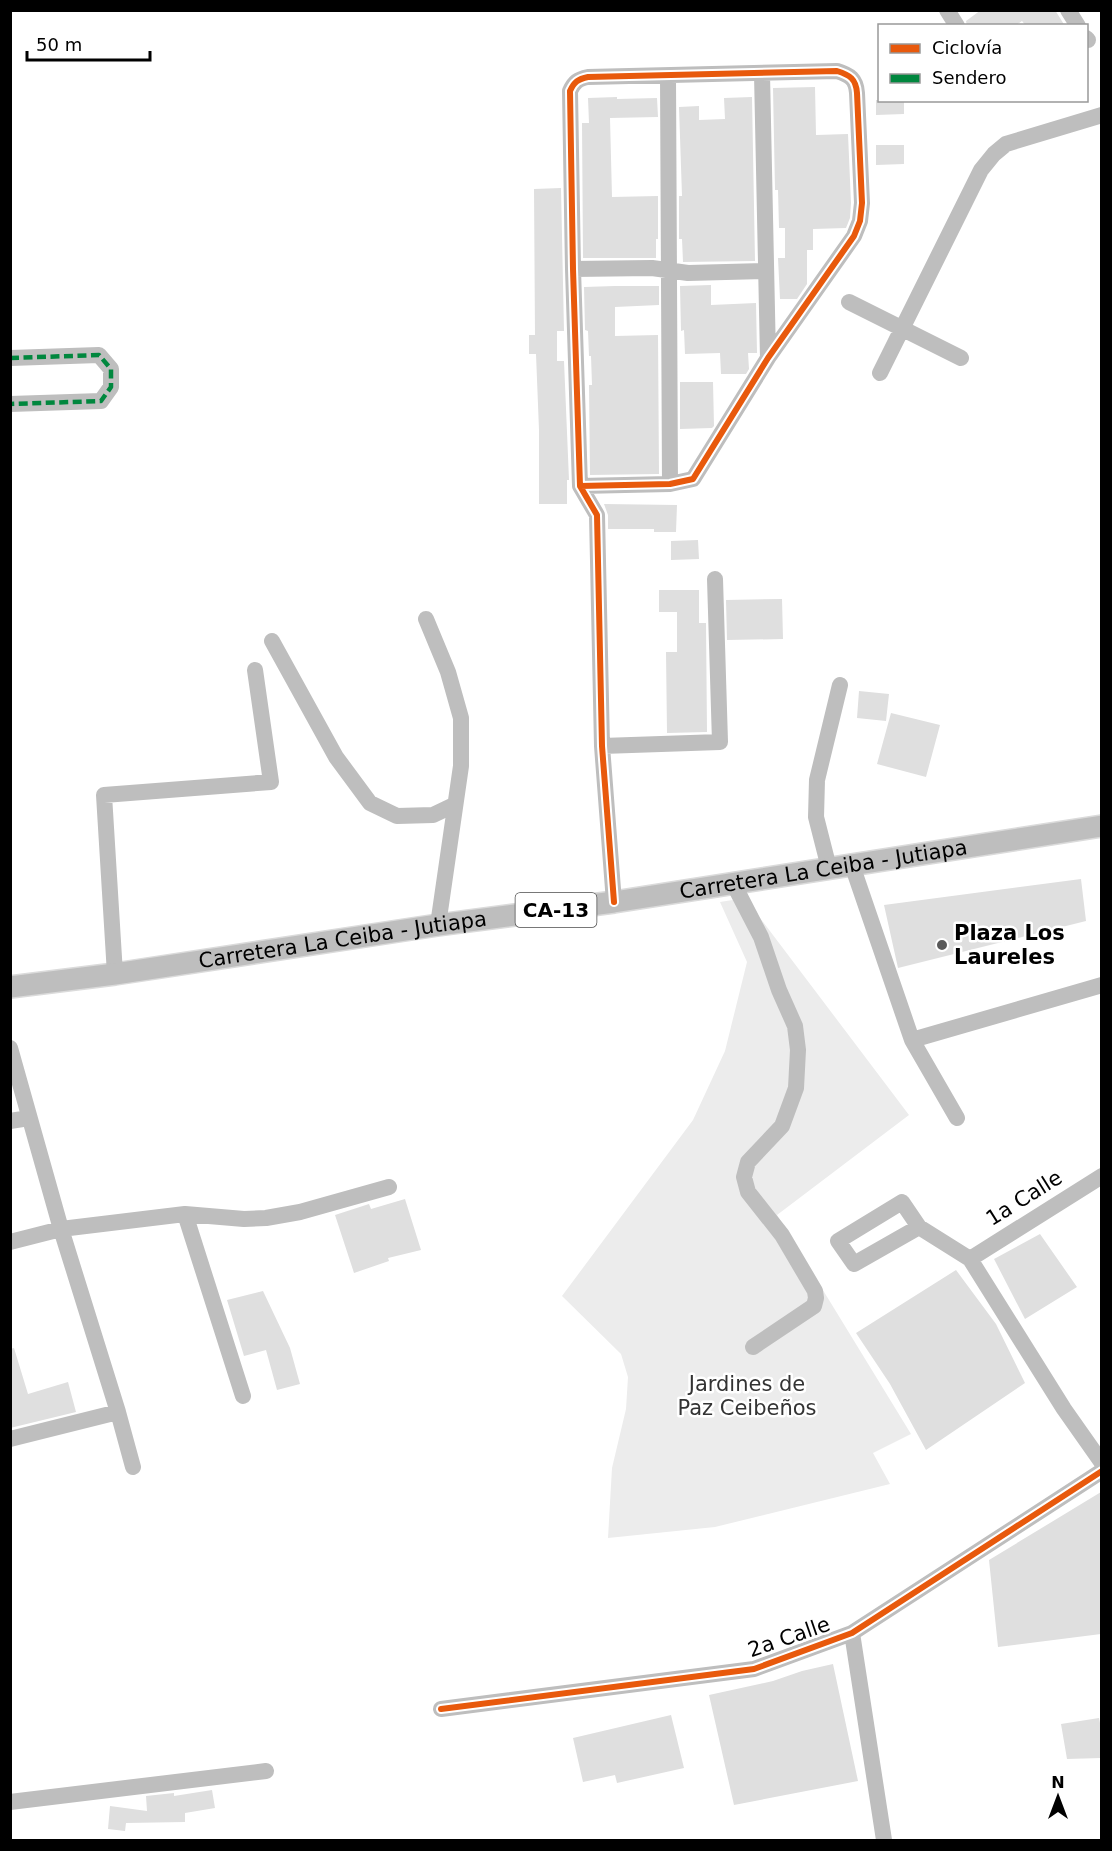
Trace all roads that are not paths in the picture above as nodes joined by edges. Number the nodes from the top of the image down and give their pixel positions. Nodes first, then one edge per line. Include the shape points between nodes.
1 (947, 10) edge
2 (1068, 10) edge
3 (956, 24) edge
4 (1077, 24) edge
5 (762, 74) junction
6 (668, 77) junction
7 (1101, 115) edge
8 (573, 269) junction
9 (670, 271) junction
10 (765, 271) junction
11 (849, 302) dead end
12 (902, 329) junction
13 (10, 358) edge
14 (768, 358) junction
15 (961, 358) dead end
16 (880, 373) dead end
17 (10, 404) edge
18 (670, 484) junction
19 (580, 486) junction
20 (716, 579) dead end
21 (426, 619) dead end
22 (272, 641) dead end
23 (255, 670) dead end
24 (840, 686) dead end
25 (602, 746) junction
26 (454, 805) junction
27 (1101, 826) edge
28 (852, 865) junction
29 (829, 868) junction
30 (734, 884) junction
31 (614, 902) junction
32 (438, 925) junction
33 (115, 974) junction
34 (1101, 985) edge
35 (10, 987) edge
36 (912, 1040) junction
37 (10, 1048) edge
38 (29, 1118) junction
39 (957, 1118) dead end
40 (10, 1120) edge
41 (1101, 1176) edge
42 (389, 1187) dead end
43 (184, 1214) junction
44 (919, 1227) dead end
45 (61, 1229) junction
46 (10, 1242) edge
47 (970, 1259) junction
48 (753, 1347) dead end
49 (243, 1396) dead end
50 (118, 1412) junction
51 (10, 1439) edge
52 (1101, 1463) edge
53 (133, 1467) dead end
54 (1101, 1471) edge
55 (852, 1633) junction
56 (441, 1709) dead end
57 (267, 1771) dead end
58 (10, 1802) edge
59 (884, 1840) edge

1 - 3 street
2 - 4 street
5 - 6 street
5 - 10 street
5 - 14 street via 837,71 853,78 857,85 862,204 854,236
6 - 8 street via 588,77 573,84
6 - 9 street
7 - 12 street via 1006,144 994,154 981,170
8 - 9 street
8 - 19 street
9 - 10 street
9 - 18 street
10 - 14 street
11 - 12 street
12 - 15 street
12 - 16 street
13 - 17 street via 99,356 111,369 111,387 101,401
14 - 18 street via 693,479
18 - 19 street
19 - 25 street via 597,515
20 - 25 street via 720,742
21 - 26 street via 448,672 461,718 461,766
22 - 26 street via 336,758 370,804 398,816 433,815
23 - 33 street via 271,782 104,795
24 - 29 street via 817,780 816,817
25 - 31 street
26 - 32 street
27 - 28 main road, Carretera La Ceiba - Jutiapa / CA-13
28 - 29 main road, Carretera La Ceiba - Jutiapa / CA-13
28 - 36 street
29 - 30 main road, Carretera La Ceiba - Jutiapa / CA-13
30 - 31 main road, Carretera La Ceiba - Jutiapa / CA-13
30 - 48 street via 795,1026 798,1050 796,1088 782,1126 748,1162 744,1177 748,1192 782,1235 816,1298 814,1306
31 - 32 main road, Carretera La Ceiba - Jutiapa / CA-13
32 - 33 main road, Carretera La Ceiba - Jutiapa / CA-13
33 - 35 main road, Carretera La Ceiba - Jutiapa / CA-13
34 - 36 street
36 - 39 street
37 - 38 street
38 - 40 street
38 - 45 street
41 - 47 street, 1a Calle
42 - 43 street via 267,1218
43 - 45 street
43 - 49 street
44 - 47 street
45 - 46 street
45 - 50 street
47 - 52 street
50 - 51 street
50 - 53 street
54 - 55 street, 2a Calle
55 - 56 street, 2a Calle via 754,1669
55 - 59 street
57 - 58 street

